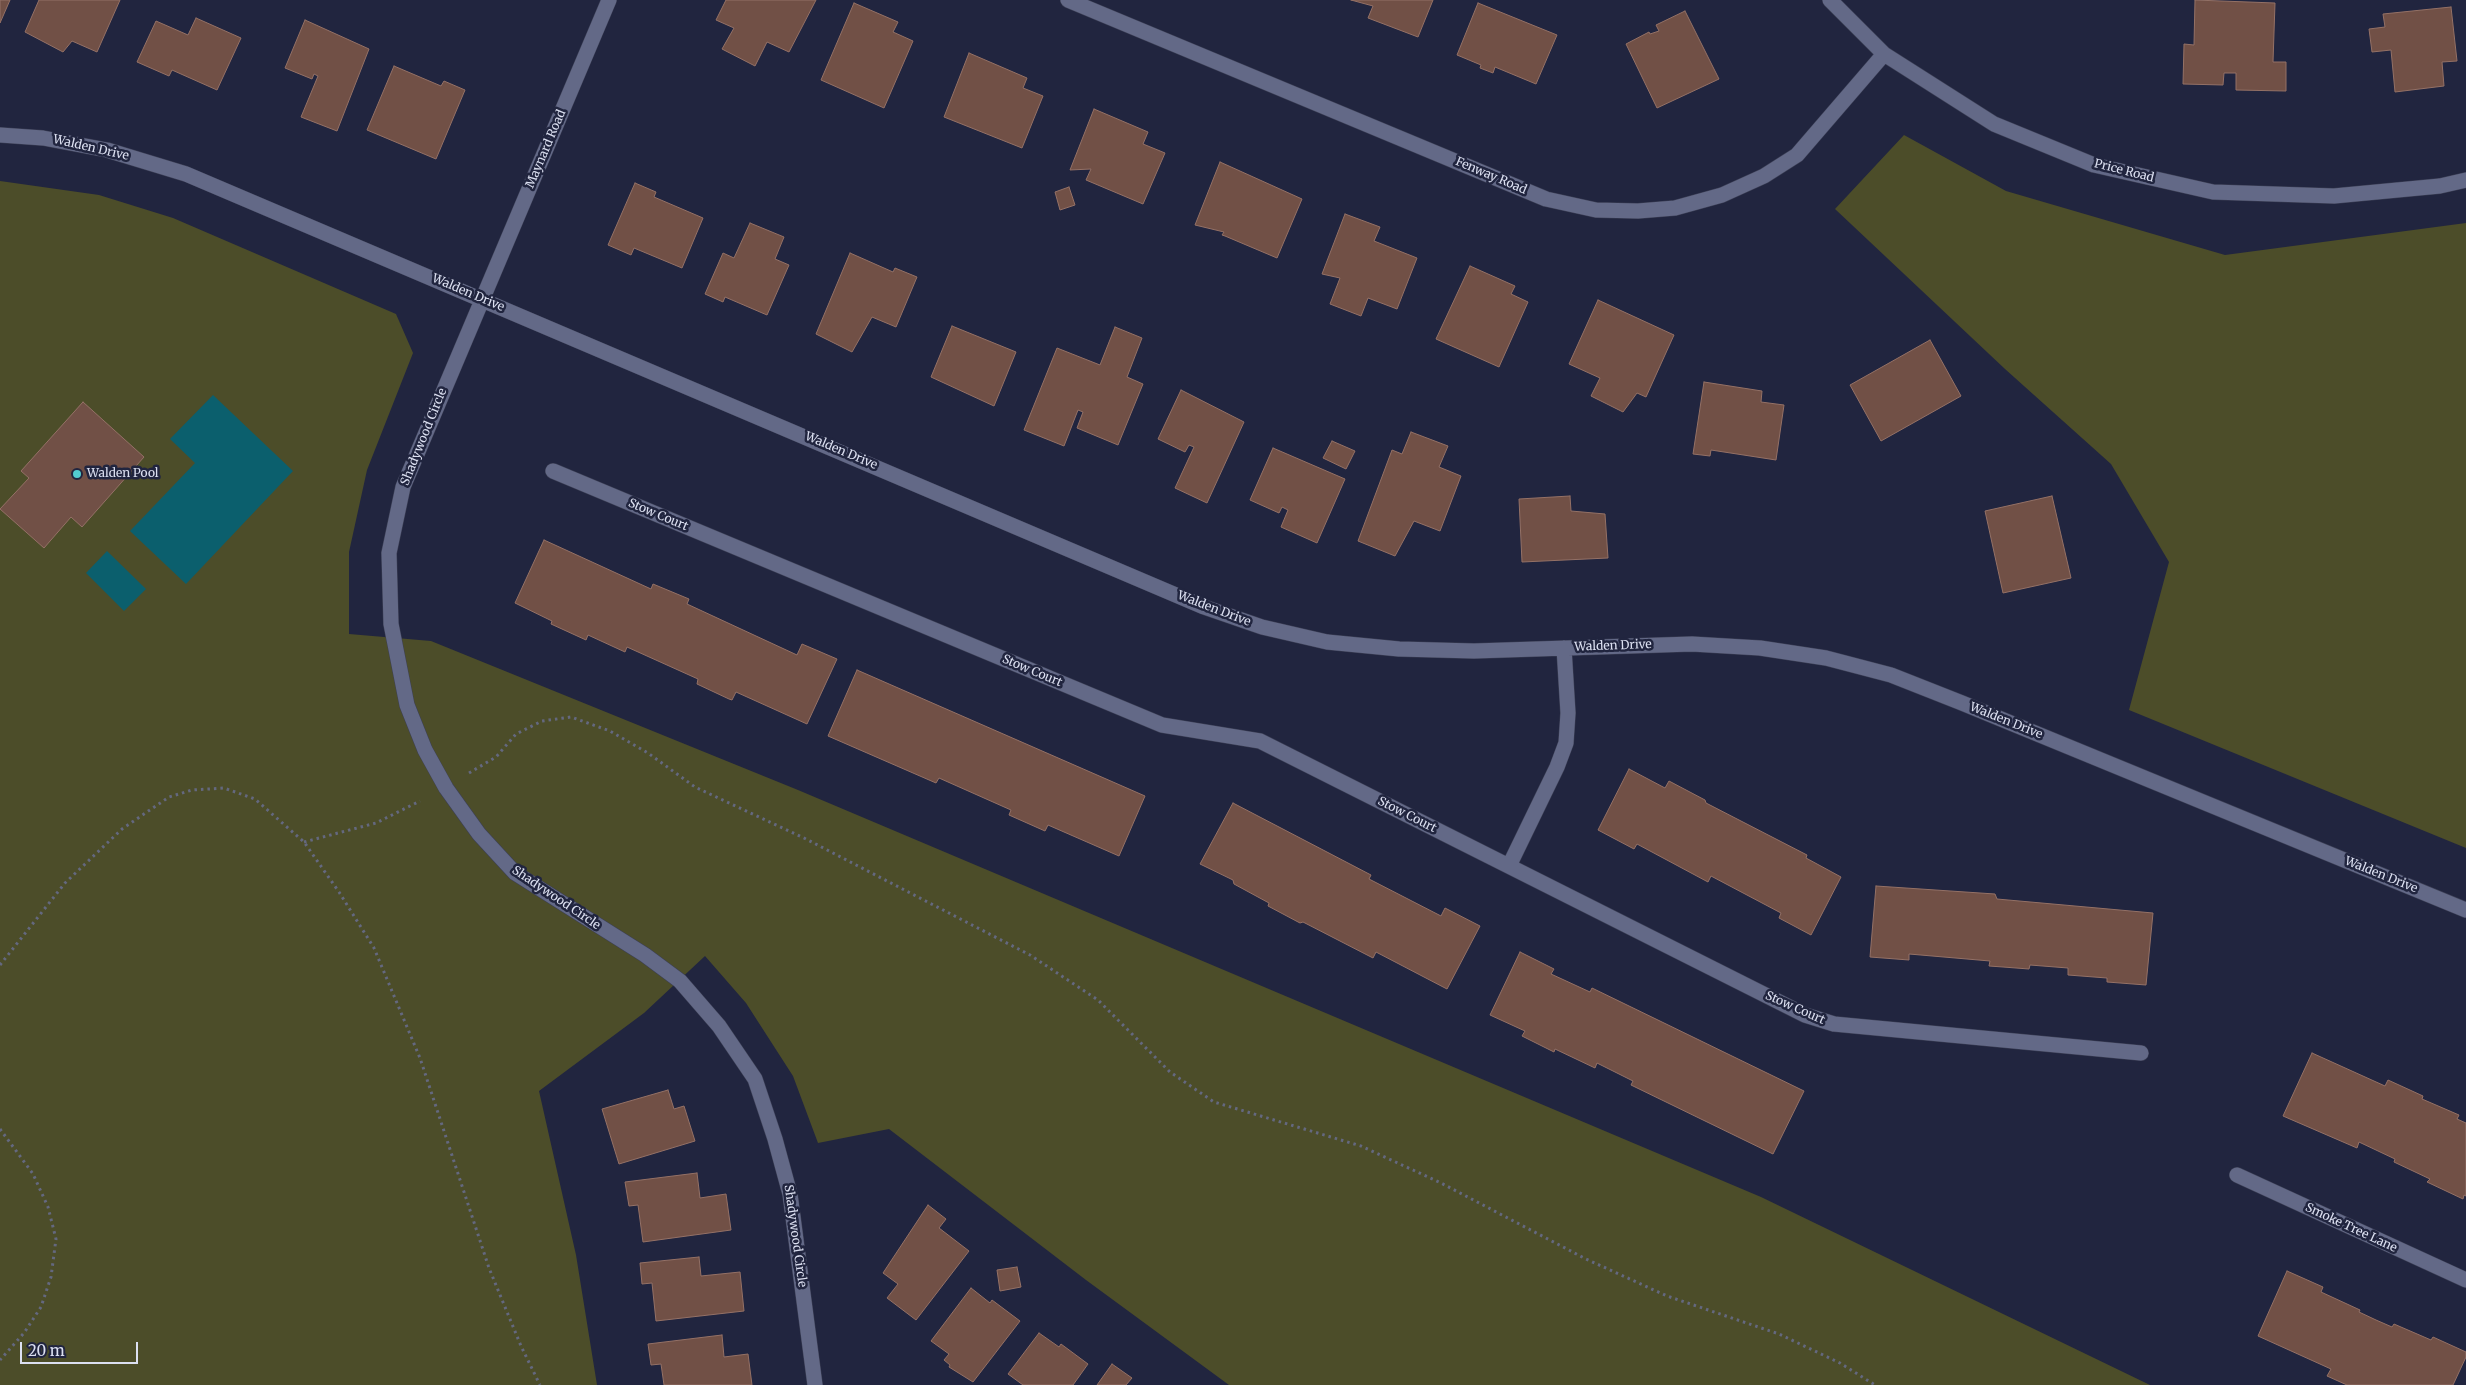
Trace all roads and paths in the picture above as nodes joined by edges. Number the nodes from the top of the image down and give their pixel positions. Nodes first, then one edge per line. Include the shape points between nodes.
1 (609, 0) edge
2 (1068, 0) edge
3 (1830, 0) edge
4 (1884, 54) junction
5 (0, 135) edge
6 (2466, 180) edge
7 (482, 298) junction
8 (553, 471) dead end
9 (1564, 648) junction
10 (446, 788) junction
11 (304, 842) junction
12 (1509, 866) junction
13 (2466, 910) edge
14 (0, 965) edge
15 (2141, 1053) dead end
16 (0, 1129) edge
17 (2236, 1175) dead end
18 (2466, 1280) edge
19 (0, 1360) edge
20 (540, 1385) edge
21 (815, 1385) edge
22 (1875, 1385) edge

1 - 7 street, Maynard Road
2 - 4 street, Fenway Road via 1546,199 1596,210 1638,212 1676,208 1722,195 1764,176 1797,155
3 - 4 street, Price Road
4 - 6 street, Price Road via 1994,124 2094,165 2213,192 2334,196 2440,186
5 - 7 street, Walden Drive via 43,138 107,150 186,174
7 - 9 street, Walden Drive via 1204,607 1262,627 1327,642 1399,649
7 - 10 street, Shadywood Circle via 403,487 389,553 391,624 407,705 425,750
8 - 12 street, Stow Court via 1162,725 1260,741
9 - 12 street via 1568,713 1566,743
9 - 13 street, Walden Drive via 1692,644 1760,648 1826,658 1891,675
10 - 11 path via 376,823
10 - 21 street, Shadywood Circle via 478,834 515,873 645,955 680,981 719,1026 755,1079 776,1139 790,1194
10 - 22 path via 496,757 516,734 542,721 571,717 610,731 648,753 695,787 804,838 1030,955 1098,1000 1170,1072 1214,1102 1361,1146 1441,1183 1586,1259 1667,1296 1779,1334 1840,1363
11 - 14 path via 255,799 224,788 192,790 169,797 122,828 65,883
11 - 20 path via 374,948 420,1058 489,1268
12 - 15 street, Stow Court via 1805,1015 1834,1024
16 - 19 path via 33,1174 48,1207 56,1240 51,1277 41,1307
17 - 18 street, Smoke Tree Lane

